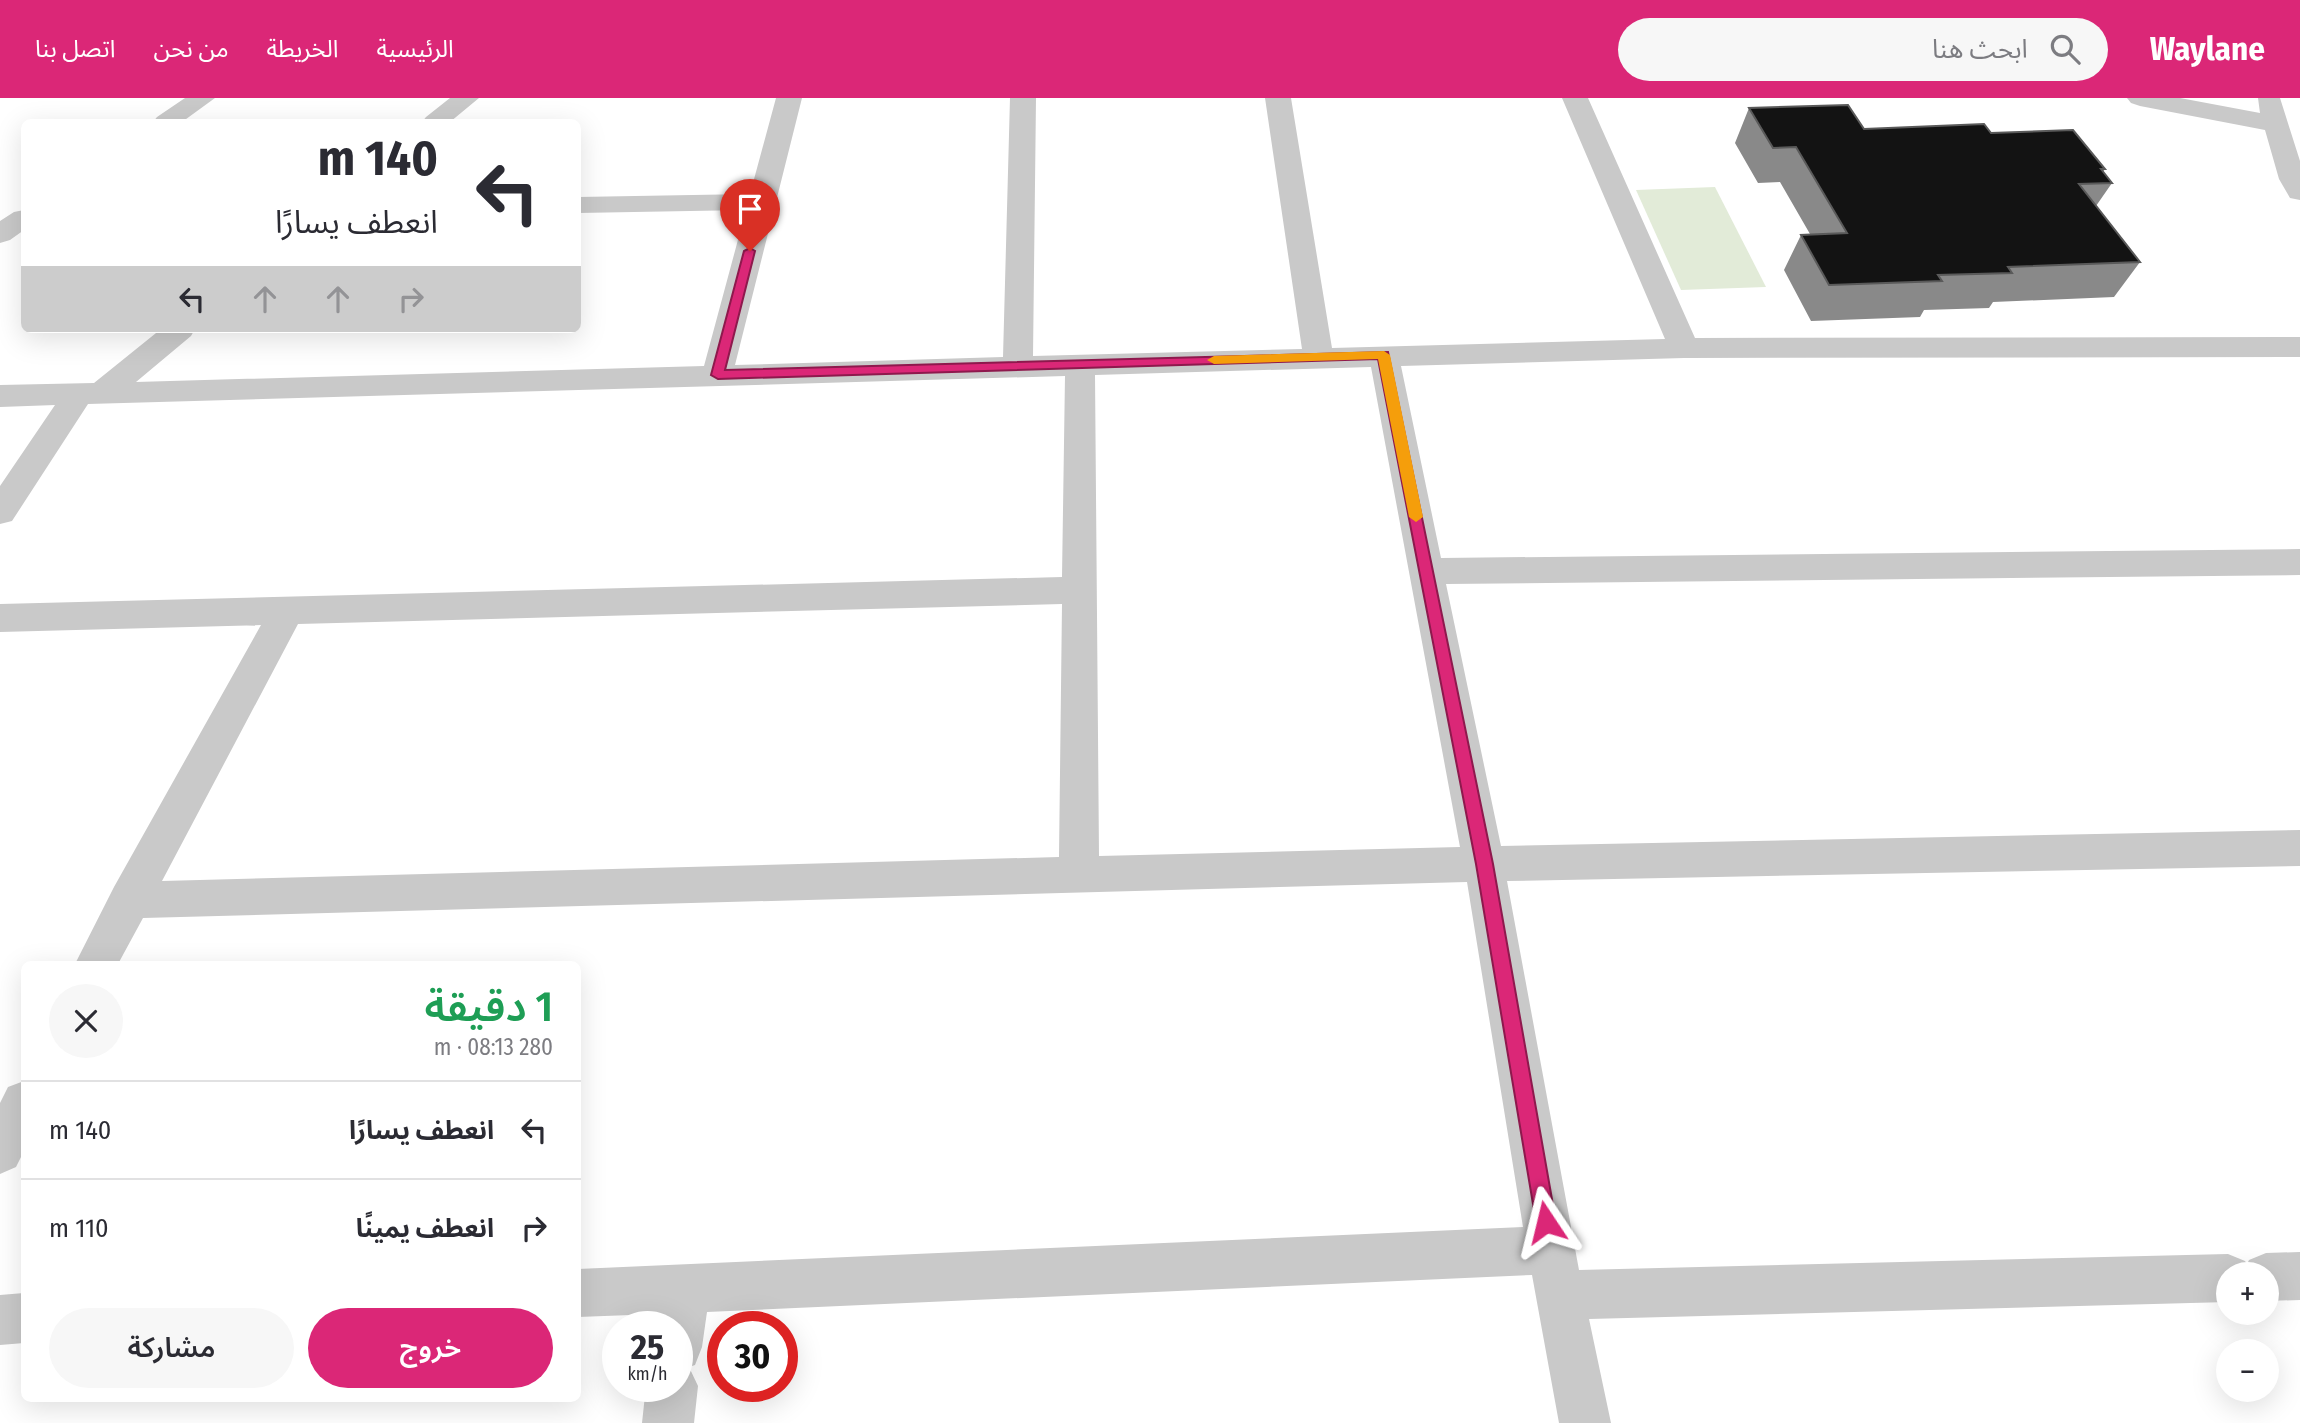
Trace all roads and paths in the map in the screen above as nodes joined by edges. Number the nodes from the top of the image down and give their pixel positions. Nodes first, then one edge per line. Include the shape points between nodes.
1 (202, 98) edge
2 (466, 98) edge
3 (789, 98) edge
4 (1023, 98) edge
5 (1278, 98) edge
6 (1575, 98) edge
7 (2140, 98) edge
8 (2268, 98) edge
9 (170, 119) edge
10 (439, 119) edge
11 (2276, 124) junction
12 (2300, 192) edge
13 (762, 202) junction
14 (581, 205) edge
15 (21, 220) edge
16 (0, 234) edge
17 (174, 333) edge
18 (2300, 347) edge
19 (1684, 348) junction
20 (1384, 355) junction
21 (1318, 357) junction
22 (1080, 364) junction
23 (1018, 366) junction
24 (718, 375) junction
25 (91, 393) junction
26 (0, 396) edge
27 (0, 512) edge
28 (2300, 562) edge
29 (1427, 571) junction
30 (1080, 590) junction
31 (287, 611) junction
32 (0, 618) edge
33 (2300, 848) edge
34 (1484, 864) junction
35 (1079, 875) junction
36 (129, 900) junction
37 (98, 961) edge
38 (21, 1109) edge
39 (0, 1151) edge
40 (1555, 1272) junction
41 (2300, 1276) edge
42 (2279, 1277) edge
43 (2216, 1278) edge
44 (685, 1288) junction
45 (581, 1293) edge
46 (682, 1311) edge
47 (21, 1318) edge
48 (0, 1320) edge
49 (670, 1402) edge
50 (668, 1423) edge
51 (1585, 1423) edge

1 - 9 street
2 - 10 street
3 - 13 street
4 - 23 street
5 - 21 street
6 - 19 street
7 - 11 street
8 - 11 street
11 - 12 street
13 - 14 street
13 - 24 street
15 - 16 street
17 - 25 street
18 - 19 street
19 - 20 street
20 - 21 street
20 - 29 street
21 - 22 street
22 - 23 street
22 - 30 street
23 - 24 street
24 - 25 street
25 - 26 street
25 - 27 street
28 - 29 street
29 - 34 street
30 - 31 street
30 - 35 street
31 - 32 street
31 - 36 street
33 - 34 street
34 - 35 street
34 - 40 street
35 - 36 street
36 - 37 street
38 - 39 street
40 - 43 street
40 - 44 street
40 - 51 street
41 - 42 street
44 - 45 street
44 - 46 street
47 - 48 street
49 - 50 street

